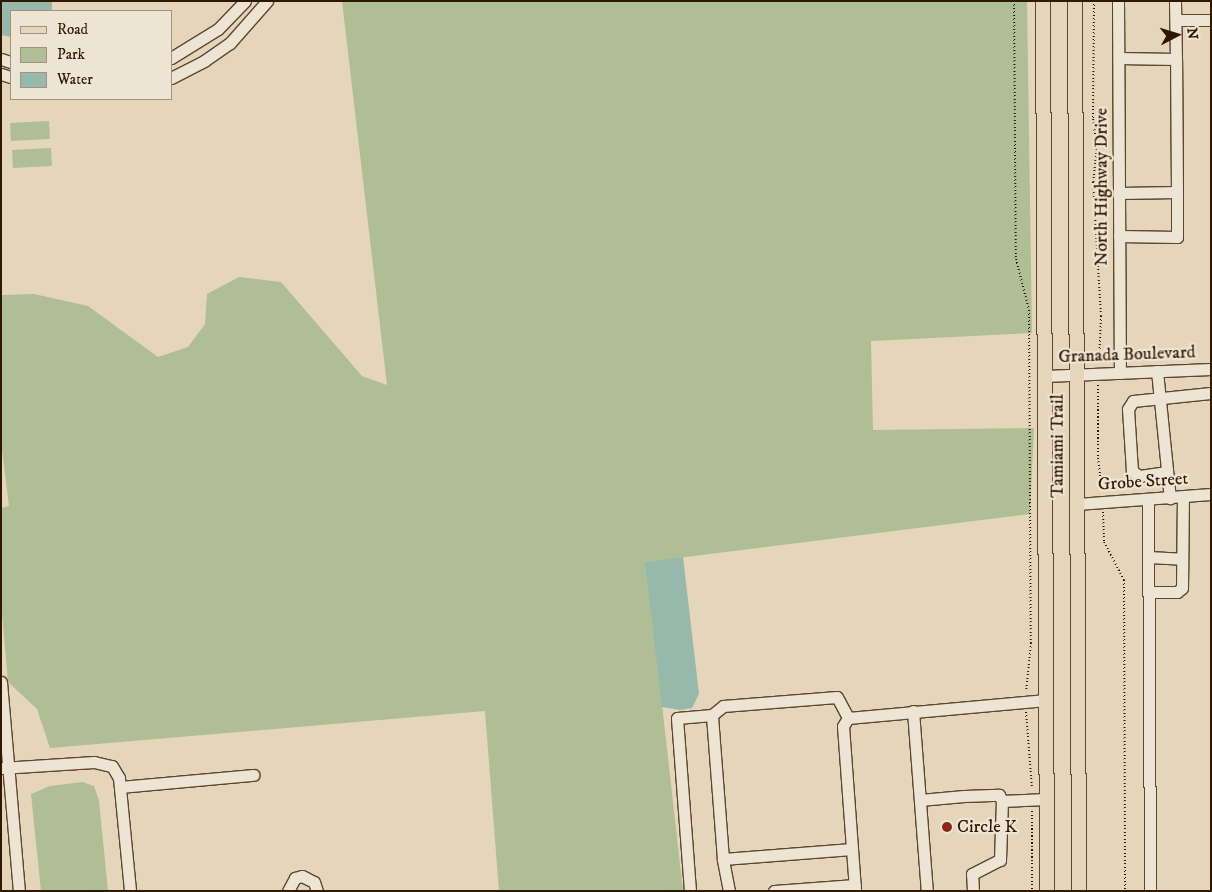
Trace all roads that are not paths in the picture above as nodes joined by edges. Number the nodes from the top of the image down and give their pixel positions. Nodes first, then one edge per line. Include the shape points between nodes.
1 (245, 1) edge
2 (267, 1) edge
3 (1043, 1) edge
4 (1075, 1) edge
5 (1118, 1) edge
6 (1175, 1) edge
7 (1176, 20) junction
8 (1211, 20) edge
9 (172, 57) edge
10 (1118, 58) junction
11 (1176, 59) junction
12 (172, 77) edge
13 (1177, 192) junction
14 (1119, 193) junction
15 (1119, 236) junction
16 (1211, 369) edge
17 (1157, 371) junction
18 (1120, 373) junction
19 (1077, 374) junction
20 (1045, 376) junction
21 (1211, 393) edge
22 (1160, 397) junction
23 (1167, 472) junction
24 (1211, 494) edge
25 (1182, 497) junction
26 (1170, 498) junction
27 (1148, 499) junction
28 (1077, 504) junction
29 (1148, 557) junction
30 (1182, 558) junction
31 (1149, 592) junction
32 (1, 682) edge
33 (1046, 700) junction
34 (913, 711) junction
35 (712, 715) junction
36 (848, 718) junction
37 (5, 768) edge
38 (253, 775) dead end
39 (120, 787) junction
40 (1046, 799) junction
41 (920, 800) junction
42 (1002, 801) junction
43 (852, 849) junction
44 (723, 859) junction
45 (855, 888) edge
46 (19, 891) edge
47 (130, 891) edge
48 (288, 891) edge
49 (317, 891) edge
50 (690, 891) edge
51 (729, 891) edge
52 (774, 891) edge
53 (927, 891) edge
54 (973, 891) edge
55 (1047, 891) edge
56 (1079, 891) edge
57 (1150, 891) edge

1 - 9 street via 218,29
2 - 12 street via 230,43
3 - 20 main road, Tamiami Trail
4 - 19 main road, Tamiami Trail
5 - 10 street, North Highway Drive
6 - 7 street
7 - 8 street
7 - 11 street
10 - 11 street
10 - 14 street, North Highway Drive
11 - 13 street
13 - 14 street
13 - 15 street via 1177,236
14 - 15 street, North Highway Drive
15 - 18 street, North Highway Drive
16 - 17 street, Granada Boulevard
17 - 18 street, Granada Boulevard
17 - 22 street
18 - 19 street, Granada Boulevard
19 - 20 street, Granada Boulevard
19 - 28 main road, Tamiami Trail
20 - 33 main road, Tamiami Trail
21 - 22 street
22 - 23 street
22 - 23 street via 1133,402 1128,409 1132,471 1139,476
23 - 26 street
24 - 25 street, Grobe Street
25 - 26 street, Grobe Street
25 - 30 street
26 - 27 street, Grobe Street
27 - 28 street, Grobe Street
27 - 29 street
28 - 56 main road, Tamiami Trail
29 - 30 street
29 - 31 street
30 - 31 street via 1182,588 1177,592
31 - 57 street
32 - 37 street
33 - 34 street
33 - 40 main road, Tamiami Trail
34 - 36 street
34 - 41 street
35 - 36 street via 723,706 837,697
35 - 44 street
35 - 50 street via 677,718
36 - 43 street via 843,726
37 - 39 street via 105,763 112,766 120,778
37 - 46 street
38 - 39 street
39 - 47 street
40 - 42 street
40 - 55 main road, Tamiami Trail
41 - 42 street via 999,795
41 - 53 street
42 - 54 street via 1000,860 972,874
43 - 44 street
43 - 45 street
44 - 51 street
45 - 52 street
48 - 49 street via 295,878 302,876 314,882

